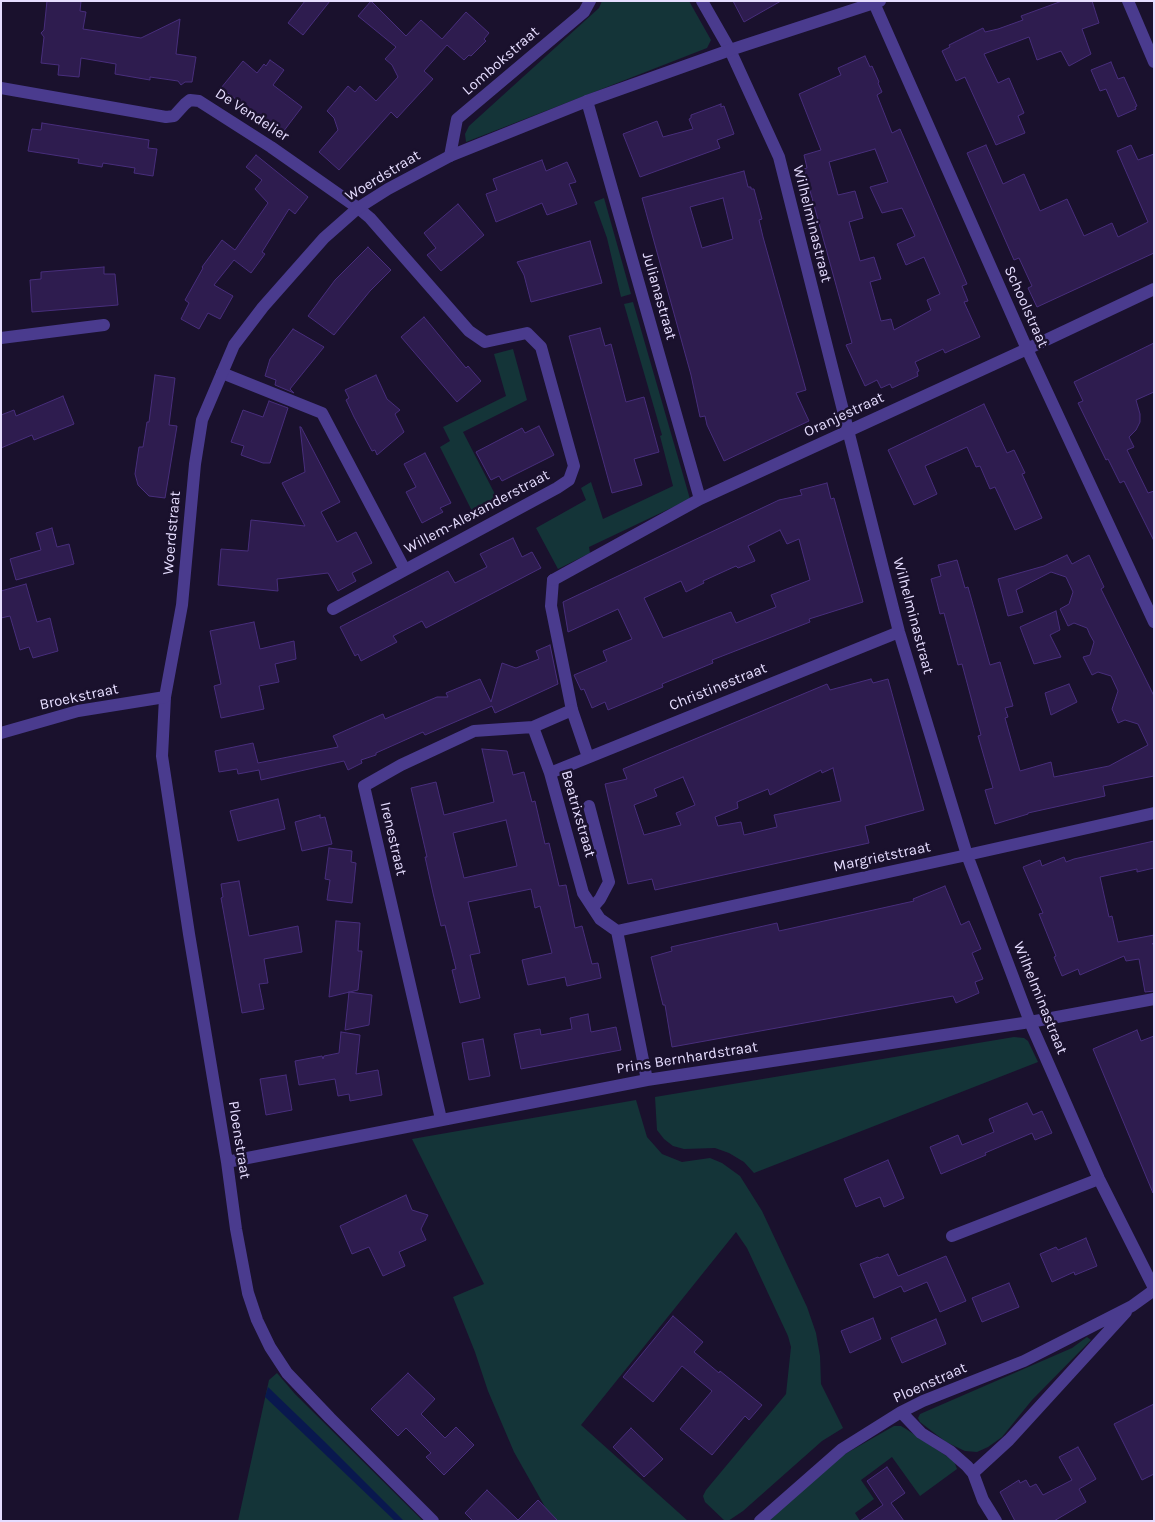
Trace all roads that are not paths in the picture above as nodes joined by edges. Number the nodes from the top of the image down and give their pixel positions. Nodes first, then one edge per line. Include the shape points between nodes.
1 (590, 1) edge
2 (702, 1) edge
3 (1128, 1) edge
4 (877, 2) edge
5 (730, 50) junction
6 (1154, 62) edge
7 (1, 88) edge
8 (587, 102) junction
9 (450, 156) junction
10 (358, 208) junction
11 (1154, 289) edge
12 (104, 325) dead end
13 (1, 338) edge
14 (1026, 350) junction
15 (222, 373) junction
16 (848, 432) junction
17 (700, 499) junction
18 (404, 570) junction
19 (333, 609) dead end
20 (1154, 622) edge
21 (899, 632) junction
22 (165, 697) junction
23 (572, 710) junction
24 (532, 728) junction
25 (1, 733) edge
26 (588, 757) junction
27 (550, 773) junction
28 (589, 806) dead end
29 (1154, 812) edge
30 (967, 855) junction
31 (593, 908) junction
32 (617, 931) junction
33 (1154, 999) edge
34 (1030, 1022) junction
35 (647, 1080) junction
36 (441, 1119) junction
37 (227, 1162) junction
38 (1099, 1179) junction
39 (952, 1236) dead end
40 (1154, 1289) edge
41 (1132, 1306) junction
42 (901, 1412) junction
43 (973, 1473) junction
44 (433, 1521) edge
45 (760, 1521) edge
46 (996, 1521) edge

1 - 9 street, Lombokstraat via 584,12 457,119
2 - 5 street, Wilhelminastraat
3 - 6 street
4 - 5 street, Woerdstraat
4 - 14 street, Schoolstraat
5 - 8 street, Woerdstraat
5 - 16 street, Wilhelminastraat via 779,157
7 - 10 street, De Vendelier via 166,117 174,116 190,100 199,101 271,146
8 - 9 street, Woerdstraat
8 - 17 street, Julianastraat
9 - 10 street, Woerdstraat
10 - 15 street, Woerdstraat via 324,238 263,306 234,345
10 - 18 street, Willem-Alexanderstraat via 469,331 485,342 527,333 541,347 574,466 568,480 557,488
11 - 14 street, Oranjestraat
12 - 13 street
14 - 16 street, Oranjestraat
14 - 20 street, Schoolstraat
15 - 18 street, Willem-Alexanderstraat via 322,413
15 - 22 street, Woerdstraat via 202,420 182,605
16 - 17 street, Oranjestraat
16 - 21 street, Wilhelminastraat
17 - 23 street, Oranjestraat via 553,580 551,606
18 - 19 street, Willem-Alexanderstraat
21 - 26 street, Christinestraat
21 - 30 street, Wilhelminastraat
22 - 25 street, Broekstraat via 78,711
22 - 37 street, Ploenstraat via 162,756
23 - 24 street, Irenestraat
23 - 26 street
24 - 27 street, Beatrixstraat
24 - 36 street, Irenestraat via 474,731 364,786
26 - 27 street, Christinestraat
27 - 31 street, Beatrixstraat via 583,893
28 - 31 street, Beatrixstraat via 609,882
29 - 30 street, Margrietstraat
30 - 32 street, Margrietstraat
30 - 34 street, Wilhelminastraat
31 - 32 street, Beatrixstraat via 600,919
32 - 35 street
33 - 34 street, Prins Bernhardstraat
34 - 35 street, Prins Bernhardstraat
34 - 38 street, Wilhelminastraat
35 - 36 street, Prins Bernhardstraat
36 - 37 street, Prins Bernhardstraat
37 - 44 street, Ploenstraat via 248,1293 256,1320 270,1346 287,1374
38 - 39 street
38 - 40 street, Wilhelminastraat
40 - 41 street, Ploenstraat
41 - 42 street, Ploenstraat via 1024,1361
41 - 43 street, Ploenstraat via 1009,1440
42 - 43 street
42 - 45 street, Ploenstraat via 842,1449
43 - 46 street via 983,1500

